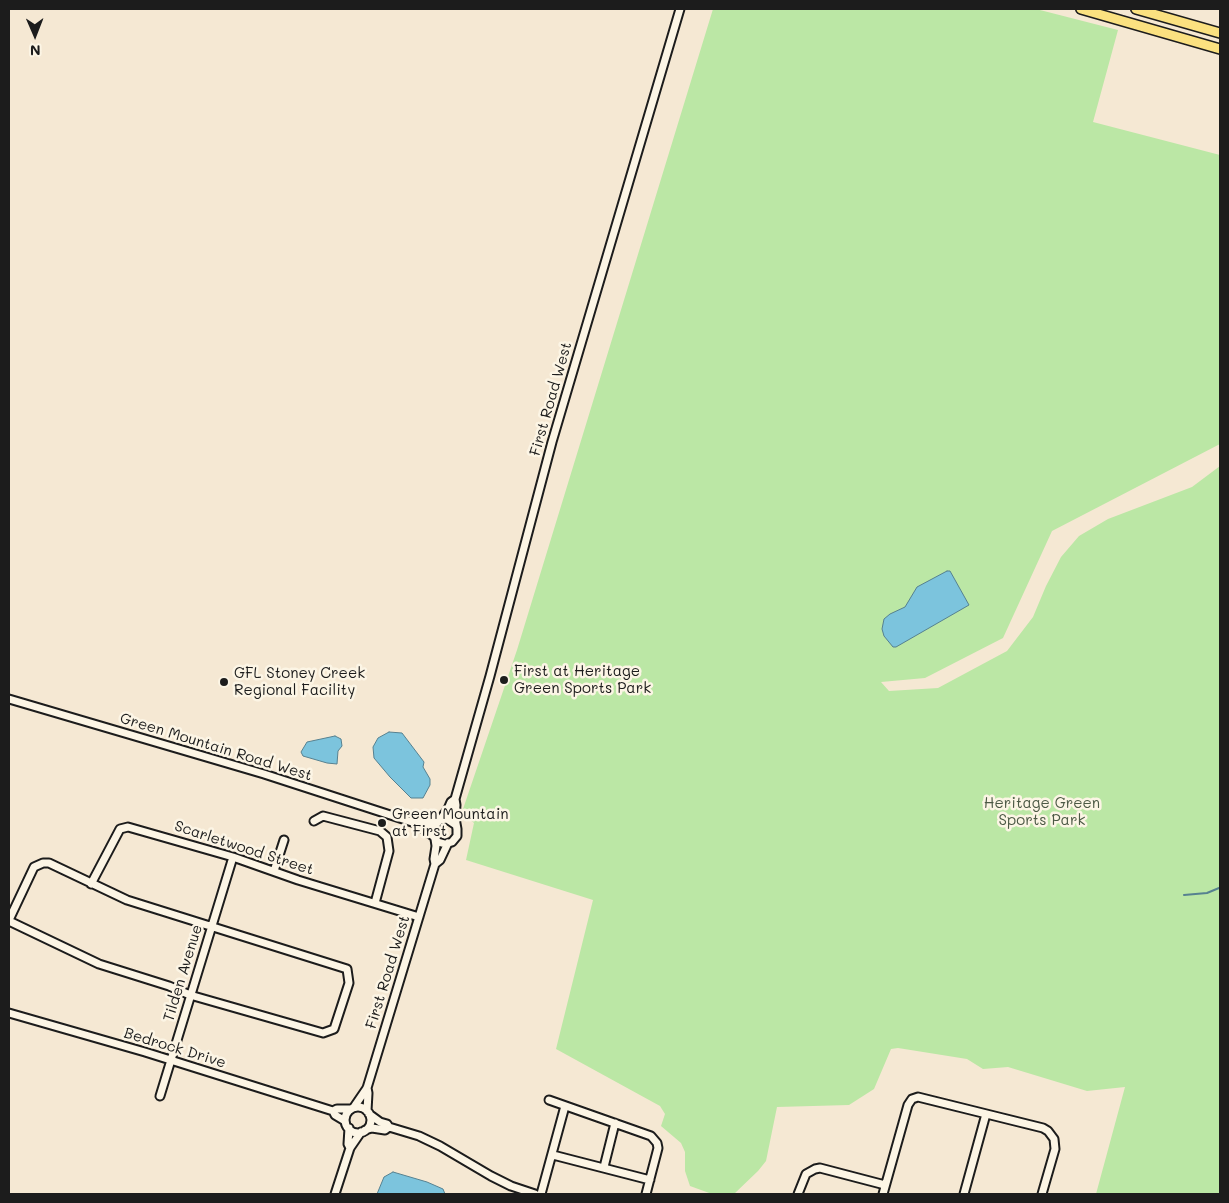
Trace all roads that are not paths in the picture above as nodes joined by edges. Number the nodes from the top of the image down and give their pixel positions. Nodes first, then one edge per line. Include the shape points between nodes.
1 (680, 9) edge
2 (1081, 9) edge
3 (1136, 9) edge
4 (1220, 33) edge
5 (1220, 49) edge
6 (9, 699) edge
7 (455, 799) junction
8 (314, 820) dead end
9 (438, 821) junction
10 (415, 823) junction
11 (456, 825) junction
12 (434, 837) junction
13 (284, 840) dead end
14 (448, 843) junction
15 (233, 857) junction
16 (435, 864) junction
17 (274, 871) junction
18 (91, 884) junction
19 (375, 903) junction
20 (419, 917) junction
21 (9, 921) edge
22 (212, 926) junction
23 (190, 995) junction
24 (9, 1013) edge
25 (171, 1060) junction
26 (367, 1088) junction
27 (160, 1096) dead end
28 (549, 1100) dead end
29 (565, 1106) junction
30 (352, 1108) junction
31 (333, 1111) junction
32 (368, 1112) junction
33 (986, 1114) junction
34 (345, 1121) junction
35 (615, 1123) junction
36 (389, 1127) junction
37 (349, 1128) junction
38 (363, 1131) junction
39 (350, 1148) junction
40 (552, 1155) junction
41 (604, 1167) junction
42 (650, 1180) junction
43 (885, 1185) junction
44 (335, 1194) edge
45 (535, 1194) edge
46 (541, 1194) edge
47 (646, 1194) edge
48 (798, 1194) edge
49 (883, 1194) edge
50 (964, 1194) edge
51 (1042, 1194) edge

1 - 7 street, First Road West via 552,442
2 - 5 main road
3 - 4 main road
6 - 10 street, Green Mountain Road West via 264,774
7 - 9 street, First Road West
7 - 11 street, First Road West
8 - 19 street via 323,816 380,832 387,837 389,851
9 - 10 street, Green Mountain Road West
9 - 11 street via 447,819
9 - 12 street via 433,828
10 - 12 street, Green Mountain Road West
11 - 14 street via 457,836
12 - 14 street via 441,843
12 - 16 street, First Road West
13 - 17 street
14 - 16 street, First Road West
15 - 17 street, Scarletwood Street
15 - 18 street, Scarletwood Street via 128,827 120,828
15 - 22 street, Tilden Avenue
16 - 20 street, First Road West
17 - 19 street, Scarletwood Street
18 - 21 street via 49,862 34,867
18 - 22 street via 127,900
19 - 20 street, Scarletwood Street
20 - 26 street, First Road West
21 - 23 street via 99,964
22 - 23 street, Tilden Avenue
22 - 23 street via 347,969 349,983 334,1029 323,1034
23 - 25 street, Tilden Avenue
24 - 25 street, Bedrock Drive
25 - 27 street, Tilden Avenue
25 - 31 street, Bedrock Drive
26 - 30 street, First Road West
26 - 32 street, First Road West
28 - 29 street
29 - 35 street
29 - 40 street
30 - 31 street, Bedrock Drive
30 - 32 street via 363,1108
30 - 34 street, First Road West via 347,1112
31 - 34 street, Bedrock Drive
32 - 36 street
32 - 38 street, First Road West via 370,1123
33 - 43 street via 925,1098 912,1100
33 - 50 street
33 - 51 street via 1043,1128 1052,1135 1054,1152
34 - 37 street, First Road West
35 - 41 street
35 - 42 street via 651,1136 657,1143
36 - 38 street
36 - 45 street via 419,1136 491,1176
37 - 38 street
37 - 39 street, First Road West
38 - 39 street, First Road West
39 - 44 street, First Road West
40 - 41 street
40 - 46 street
41 - 42 street
42 - 47 street
43 - 48 street via 820,1168 806,1174
43 - 49 street

